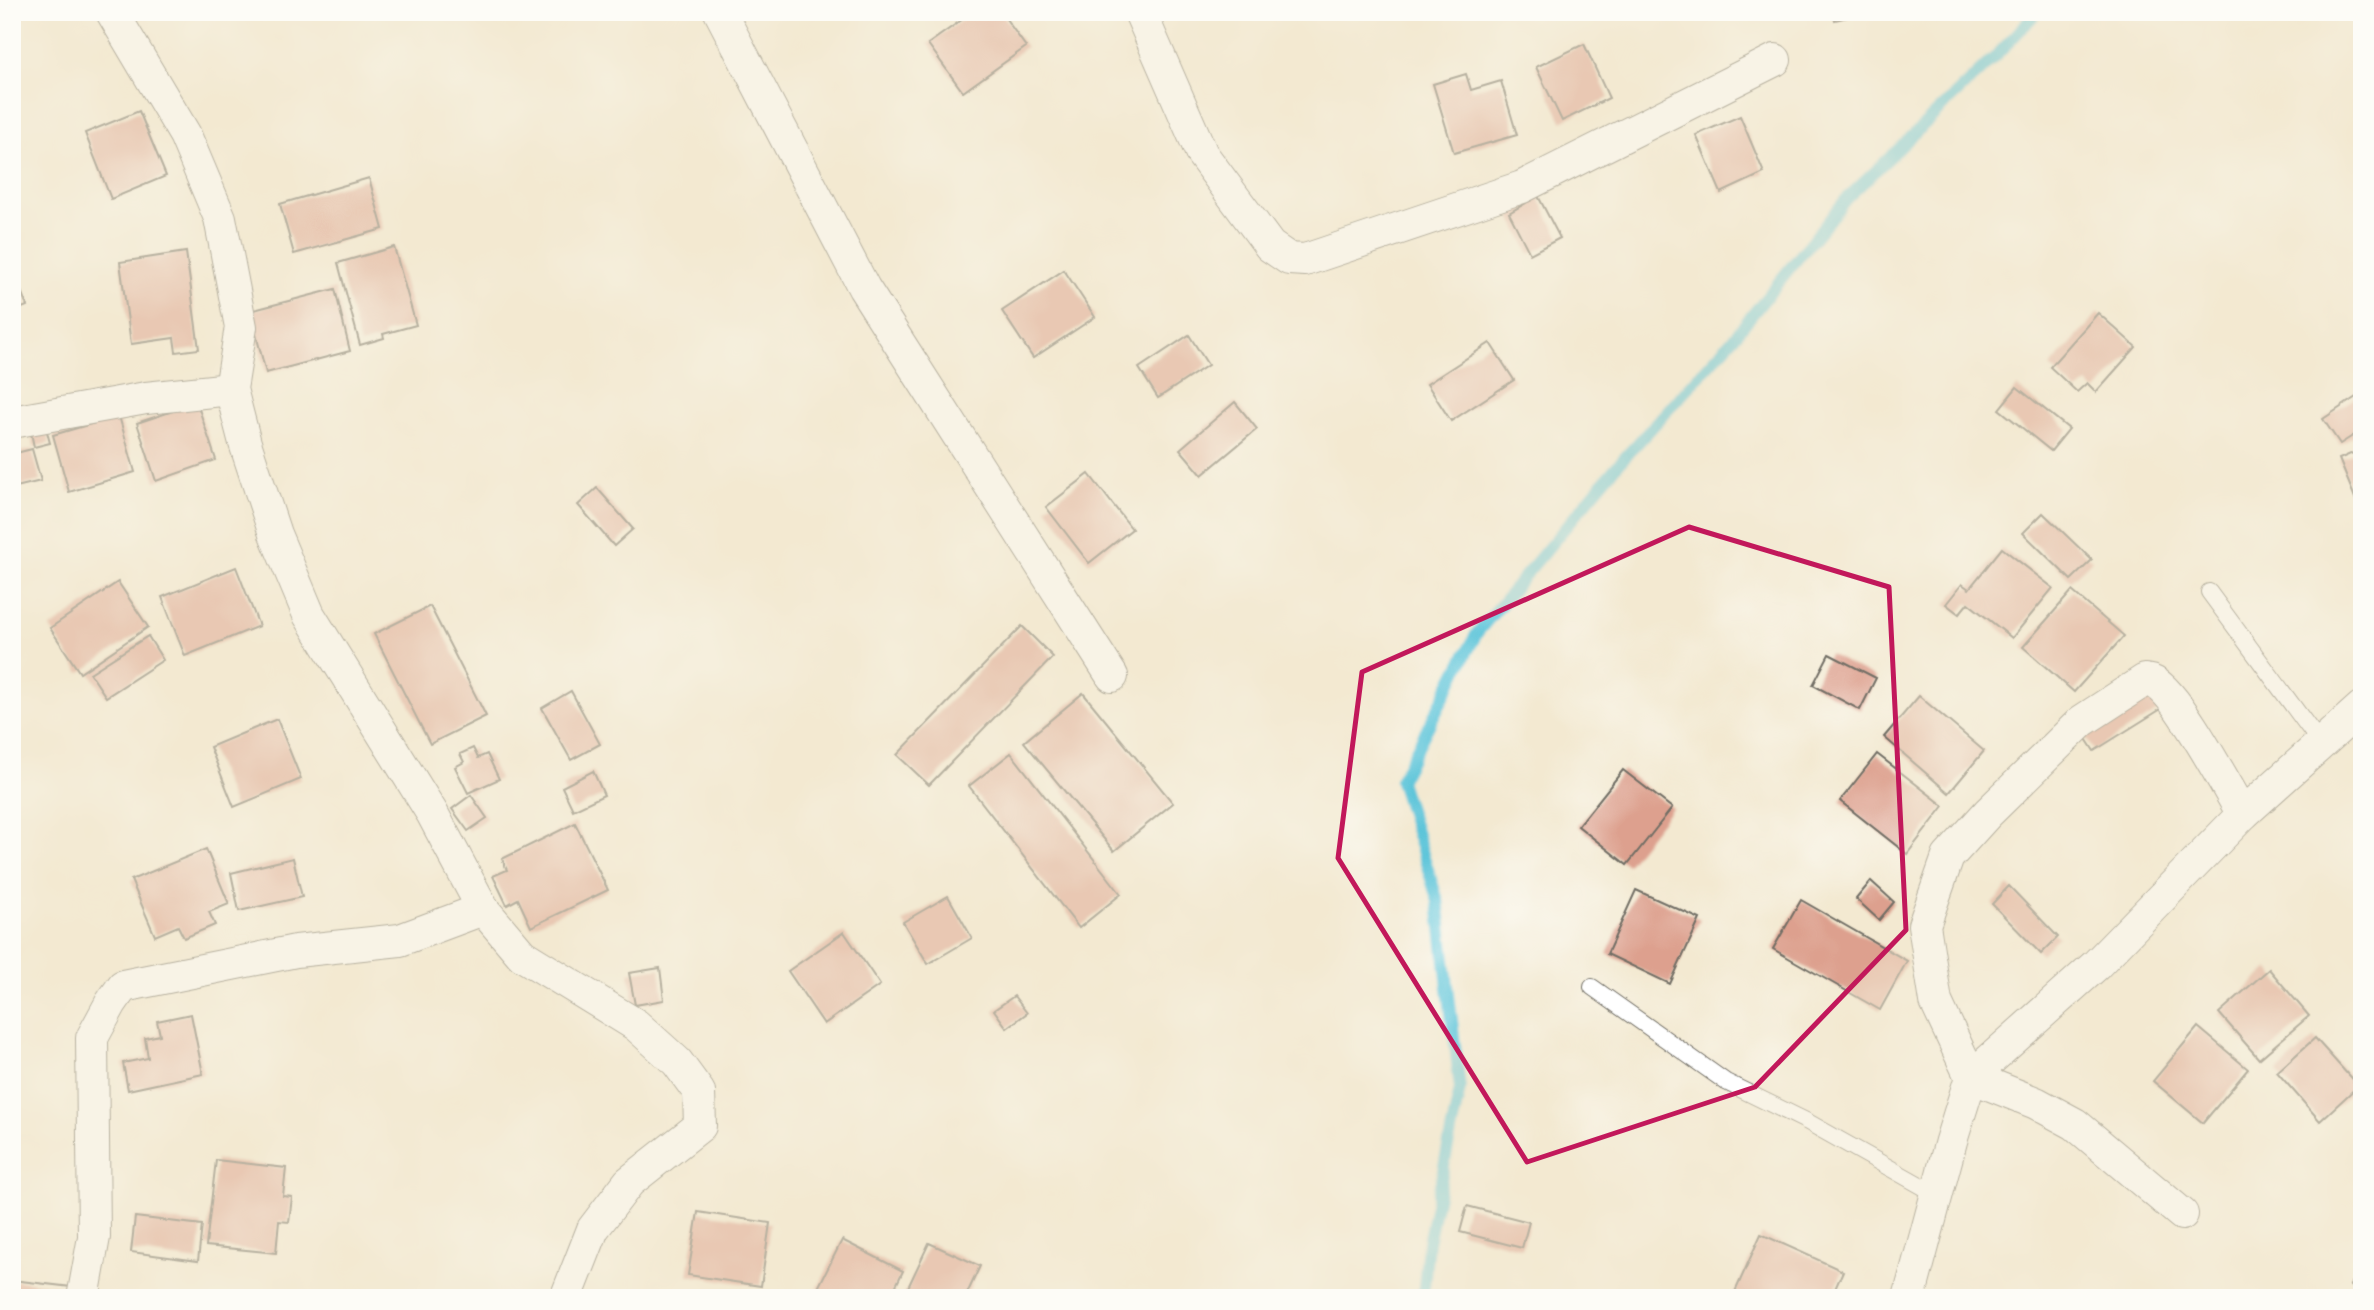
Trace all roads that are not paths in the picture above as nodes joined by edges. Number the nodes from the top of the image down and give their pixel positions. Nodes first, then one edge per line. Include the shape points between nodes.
1 (112, 12) edge
2 (720, 12) edge
3 (1140, 12) edge
4 (1775, 60) dead end
5 (231, 389) junction
6 (12, 422) edge
7 (2209, 592) dead end
8 (1112, 676) dead end
9 (2362, 707) edge
10 (2321, 744) junction
11 (2243, 814) junction
12 (483, 909) junction
13 (1592, 987) dead end
14 (1971, 1077) junction
15 (1936, 1194) junction
16 (2182, 1214) dead end
17 (83, 1298) edge
18 (566, 1298) edge
19 (1909, 1298) edge

1 - 5 street via 185,135 220,218 241,327
2 - 8 street via 864,288
3 - 4 street via 1202,154 1270,246 1289,260 1305,260 1522,187
5 - 6 street via 146,398
5 - 12 street via 244,443 309,615 432,813
7 - 10 lane
9 - 10 street
10 - 11 street
11 - 14 street via 2096,965
11 - 14 street via 2190,725 2157,683 2145,680 2082,721 1948,857 1924,925 1936,1002
12 - 17 street via 400,940 296,951 123,986 92,1038 94,1237
12 - 18 street via 522,955 636,1025 677,1062 699,1092 700,1126 629,1182 593,1229
13 - 15 lane via 1726,1082
14 - 15 street
14 - 16 street via 2075,1124
15 - 19 street

